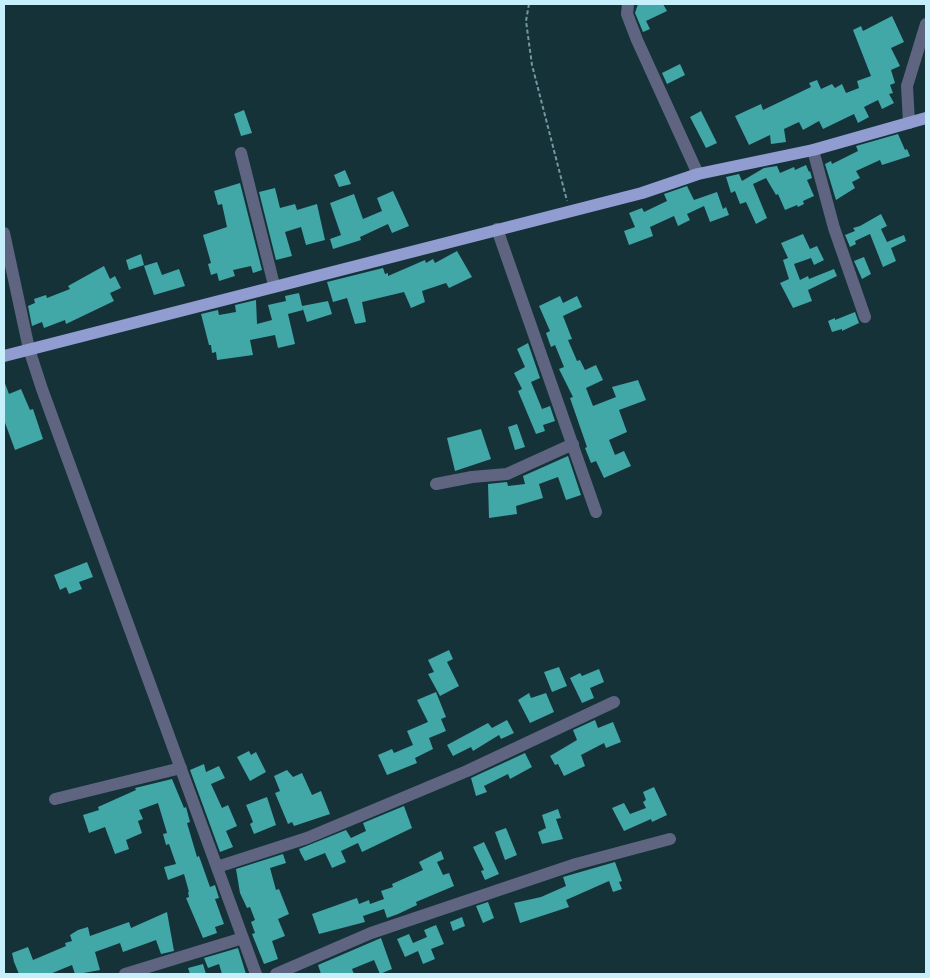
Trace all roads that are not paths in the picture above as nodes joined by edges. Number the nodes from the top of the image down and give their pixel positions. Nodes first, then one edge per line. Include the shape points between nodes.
1 (628, 4) edge
2 (926, 24) edge
3 (926, 118) edge
4 (908, 123) junction
5 (813, 150) junction
6 (241, 153) dead end
7 (698, 174) junction
8 (497, 229) junction
9 (4, 233) edge
10 (274, 285) junction
11 (865, 317) dead end
12 (29, 349) junction
13 (4, 356) edge
14 (573, 444) junction
15 (436, 484) dead end
16 (596, 512) dead end
17 (614, 702) dead end
18 (181, 768) junction
19 (55, 799) dead end
20 (670, 839) dead end
21 (218, 867) junction
22 (243, 938) junction
23 (125, 974) edge
24 (256, 974) edge
25 (276, 974) edge

1 - 7 street via 627,14 637,40
2 - 4 street via 907,86
3 - 4 main road
4 - 5 main road
5 - 7 main road
5 - 11 street via 834,228
6 - 10 street
7 - 8 main road via 642,193
8 - 10 main road
8 - 14 street
9 - 12 street
10 - 12 main road
12 - 13 main road
12 - 18 street
14 - 15 street via 507,474
14 - 16 street
17 - 21 street via 308,838
18 - 19 street
18 - 21 street
20 - 25 street via 576,864 389,926
21 - 22 street
22 - 23 street
22 - 24 street

